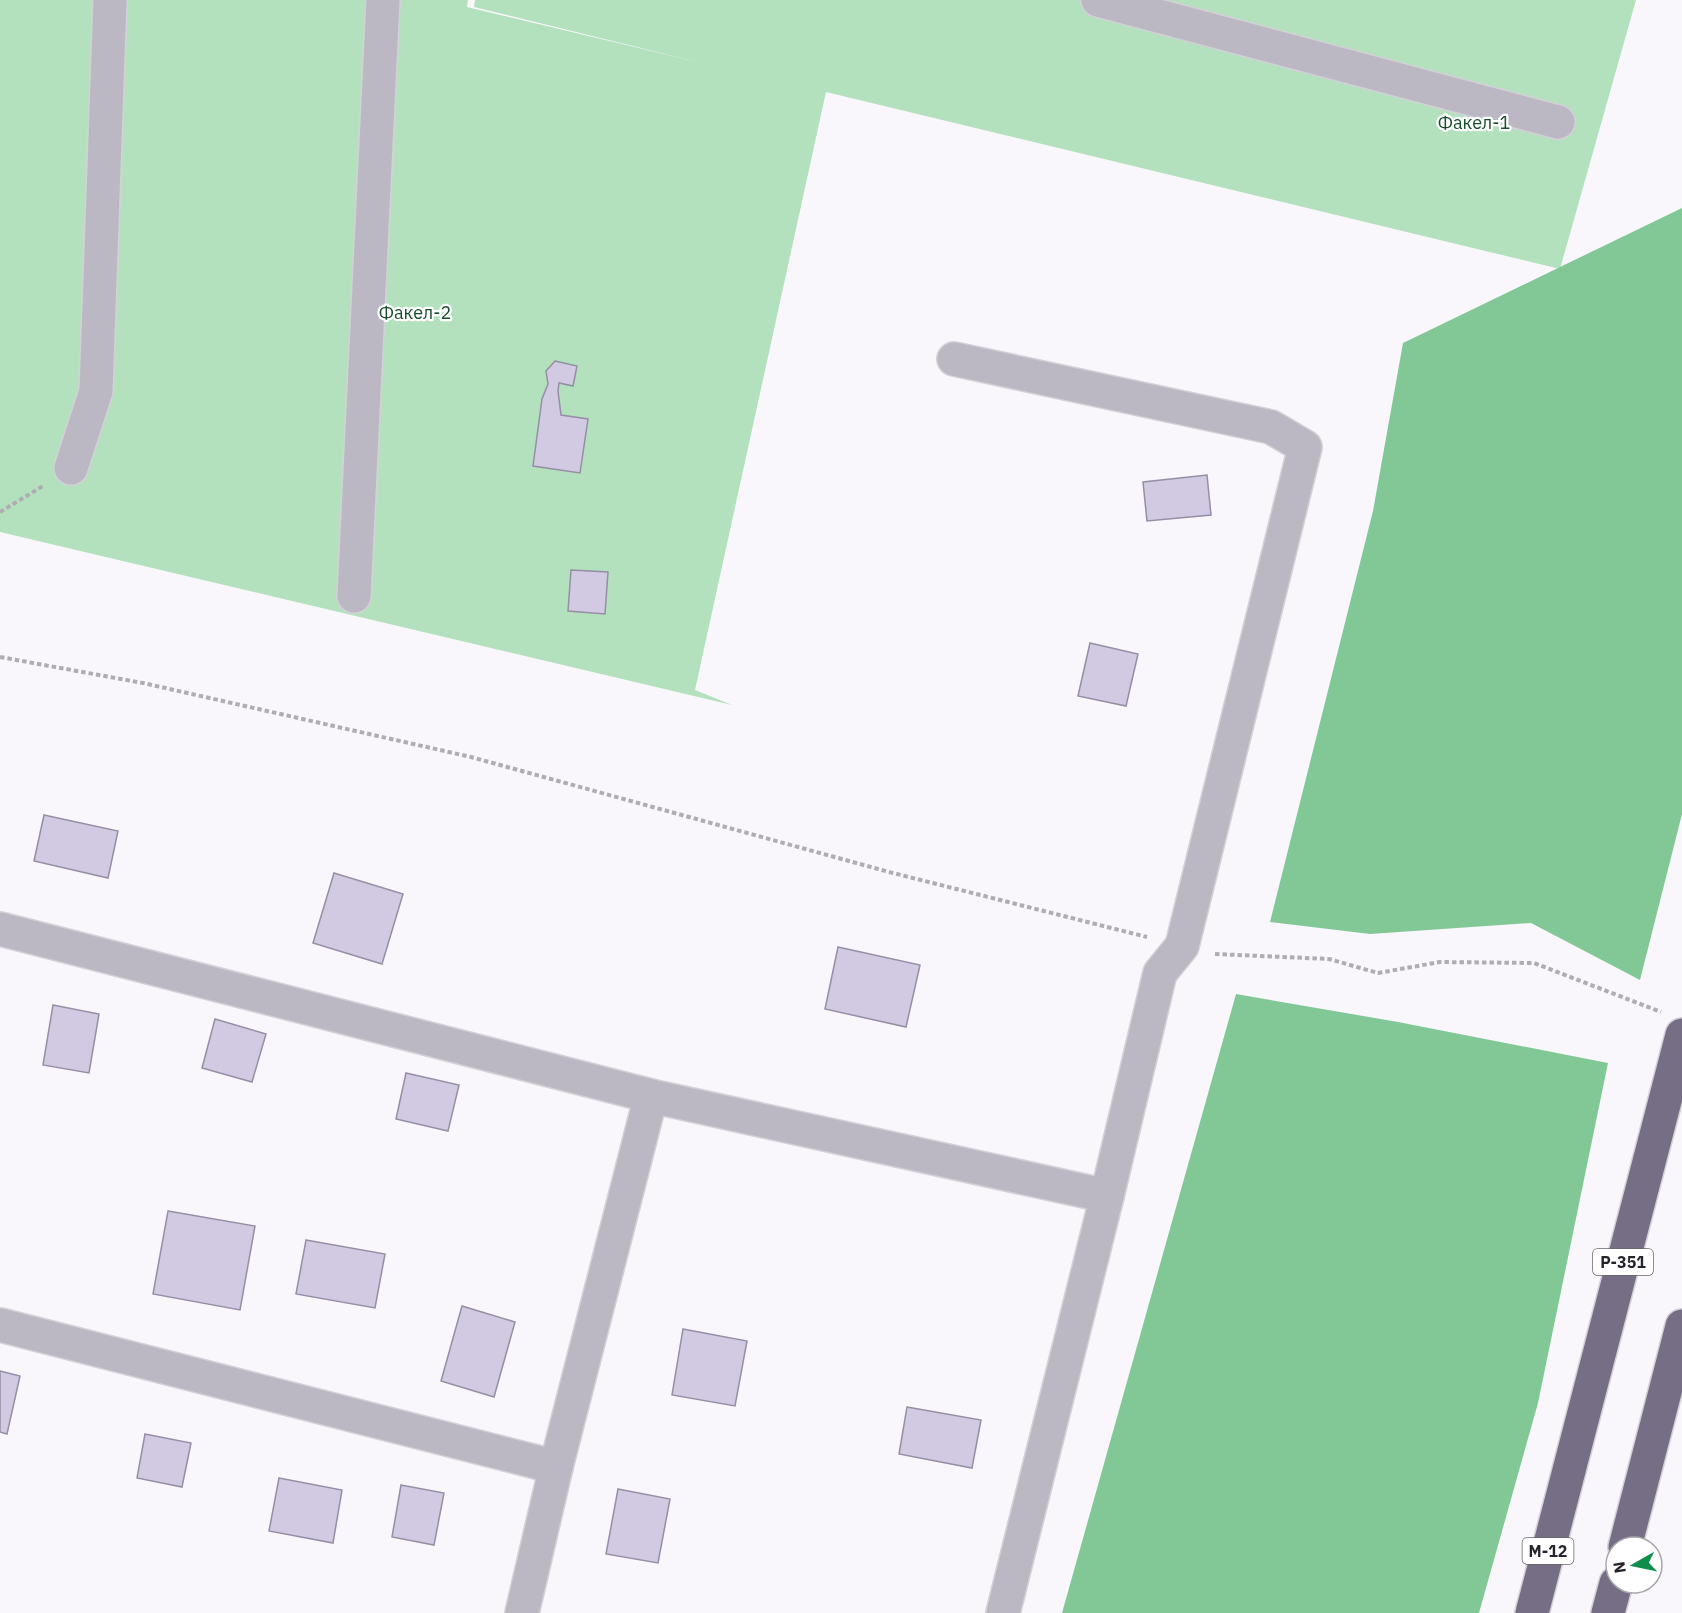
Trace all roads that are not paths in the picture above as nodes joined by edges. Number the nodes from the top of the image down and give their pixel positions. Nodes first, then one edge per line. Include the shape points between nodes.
1 (110, 0) edge
2 (383, 0) edge
3 (1098, 0) edge
4 (1558, 122) dead end
5 (954, 359) dead end
6 (71, 468) road end
7 (354, 596) dead end
8 (0, 929) edge
9 (1677, 1026) edge
10 (651, 1096) junction
11 (1107, 1196) junction
12 (0, 1325) edge
13 (1682, 1326) edge
14 (556, 1467) junction
15 (1564, 1490) joint
16 (1628, 1535) edge
17 (1613, 1595) edge
18 (522, 1613) edge
19 (1003, 1613) edge
20 (1532, 1613) edge
21 (1608, 1613) edge

1 - 6 street via 96,390
2 - 7 street
3 - 4 street
5 - 11 street via 1271,426 1305,447 1182,946 1160,973
8 - 10 street
9 - 15 highway, Р-351
10 - 11 street
10 - 14 street
11 - 19 street
12 - 14 street
13 - 16 highway
14 - 18 street
15 - 20 highway, М-12
17 - 21 highway

